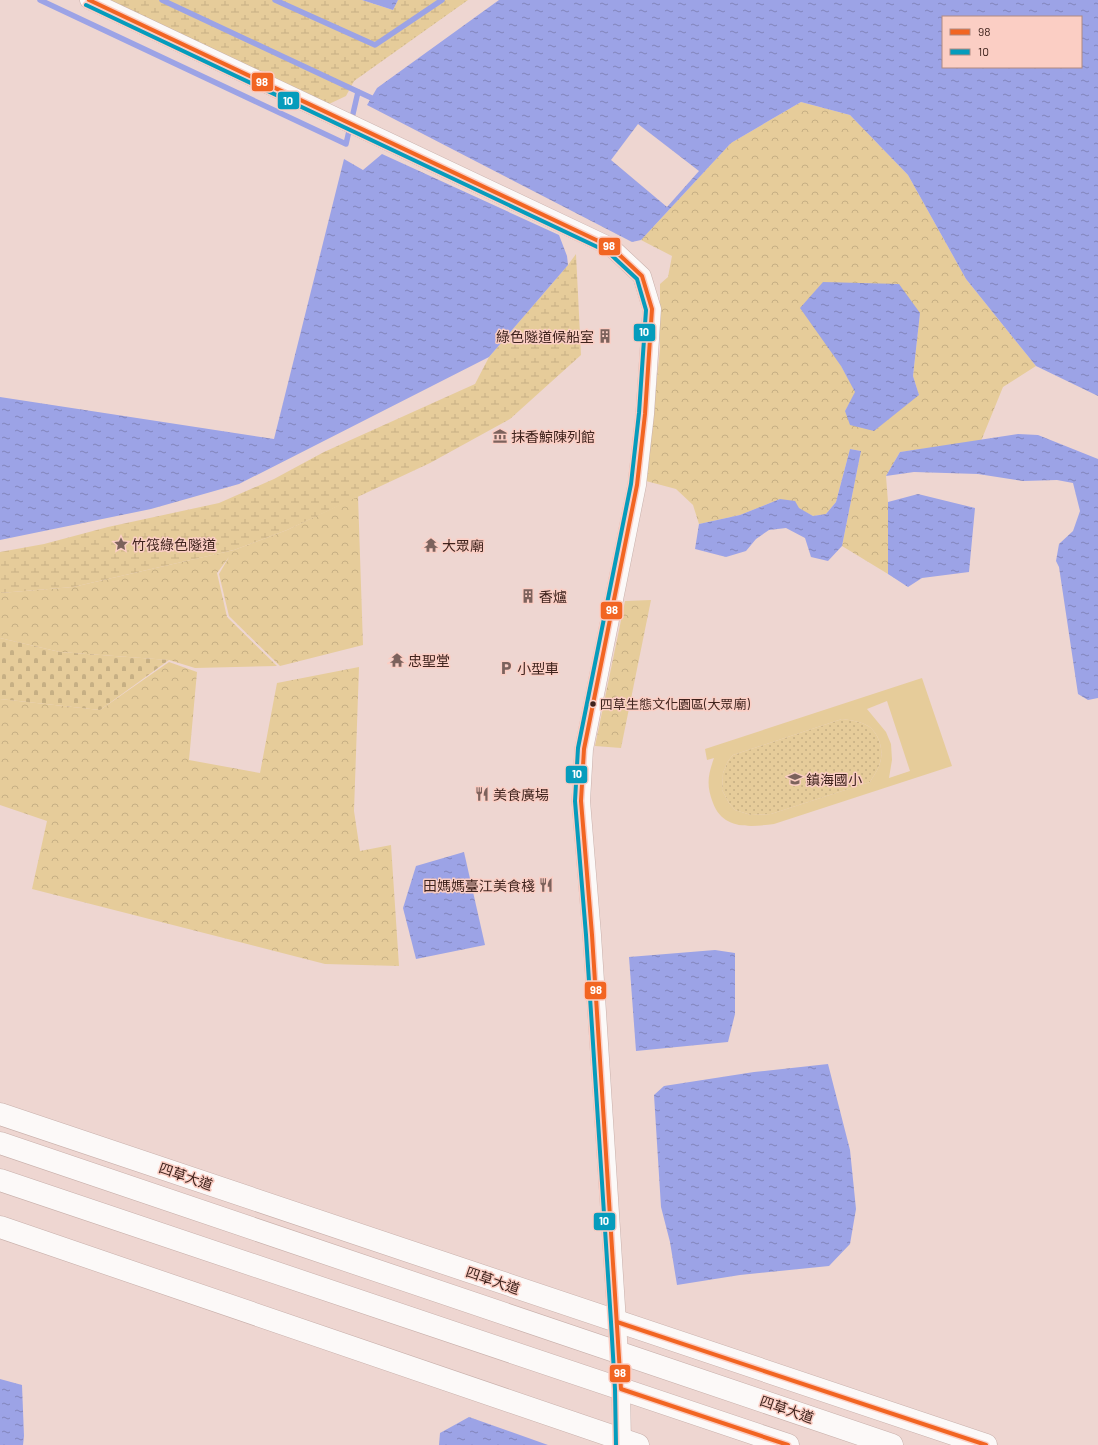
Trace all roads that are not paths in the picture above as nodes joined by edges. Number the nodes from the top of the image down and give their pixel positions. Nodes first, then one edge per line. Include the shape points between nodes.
1 (89, 0) edge
2 (0, 1114) edge
3 (0, 1143) edge
4 (0, 1180) edge
5 (0, 1227) edge
6 (617, 1322) junction
7 (619, 1352) junction
8 (622, 1389) junction
9 (628, 1443) edge
10 (788, 1445) edge
11 (892, 1445) edge
12 (986, 1445) edge

1 - 6 street via 611,247 642,276 652,309 637,485 584,749 580,801
2 - 6 street, 四草大道
3 - 7 street, 四草大道
4 - 8 street
5 - 9 street
6 - 7 street
6 - 12 street, 四草大道
7 - 8 street
7 - 11 street, 四草大道
8 - 9 street
8 - 10 street

